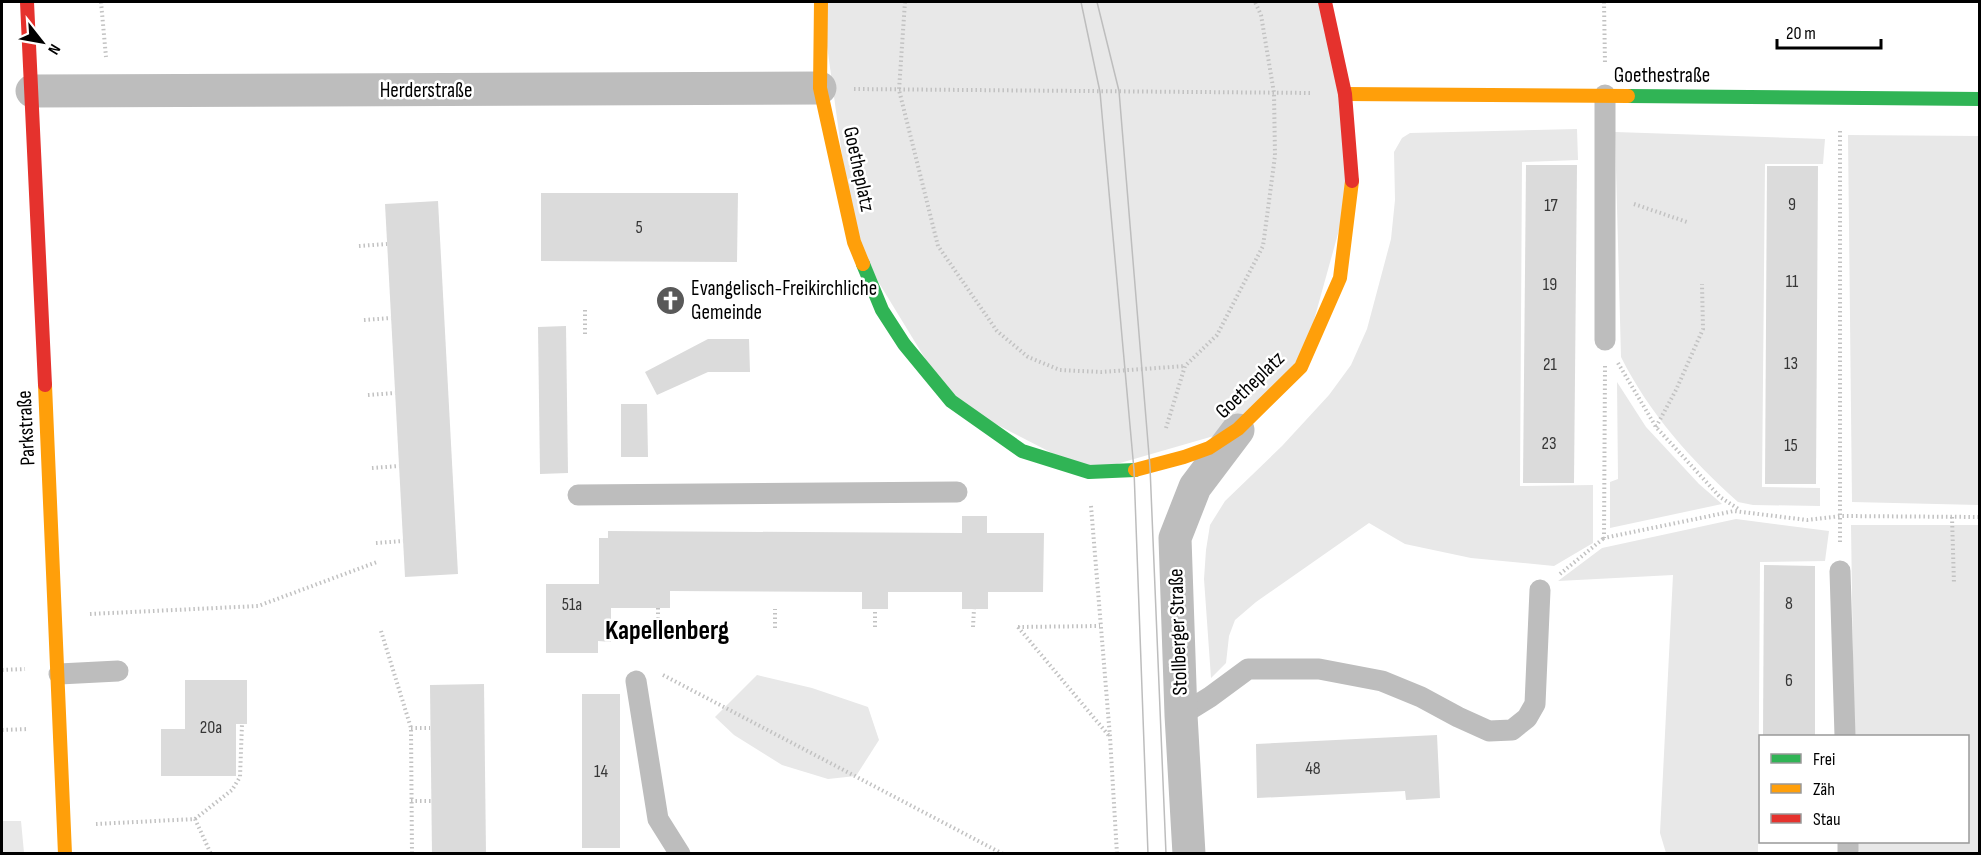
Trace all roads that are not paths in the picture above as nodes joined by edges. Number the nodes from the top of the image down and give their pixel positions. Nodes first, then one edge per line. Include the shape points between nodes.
1 (27, 2) edge
2 (820, 2) edge
3 (1325, 2) edge
4 (820, 88) junction
5 (32, 91) junction
6 (1345, 94) junction
7 (1605, 95) junction
8 (1980, 99) edge
9 (1605, 340) road end
10 (1238, 429) junction
11 (957, 492) dead end
12 (578, 495) dead end
13 (1840, 571) road end
14 (1540, 590) road end
15 (118, 671) dead end
16 (58, 674) junction
17 (645, 676) road end
18 (1181, 715) junction
19 (1845, 735) edge
20 (65, 854) edge
21 (680, 854) edge
22 (1189, 854) edge

1 - 5 main road, Parkstraße
2 - 4 main road, Goetheplatz
3 - 6 main road, Goetheplatz
4 - 5 street, Herderstraße
4 - 10 main road, Goetheplatz via 854,242 882,310 904,344 951,401 1022,451 1089,472 1134,470 1184,457 1209,448
5 - 16 main road, Parkstraße
6 - 7 main road, Goethestraße
6 - 10 main road, Goetheplatz via 1352,183 1340,278 1301,367
7 - 8 main road, Goethestraße
7 - 9 lane
10 - 18 street, Stollberger Straße via 1195,487 1175,538
11 - 12 lane
13 - 19 lane
14 - 18 lane via 1535,704 1527,718 1512,730 1489,731 1382,681 1319,669 1248,669
15 - 16 lane
16 - 20 main road, Parkstraße
17 - 21 lane via 658,819
18 - 22 street, Stollberger Straße

